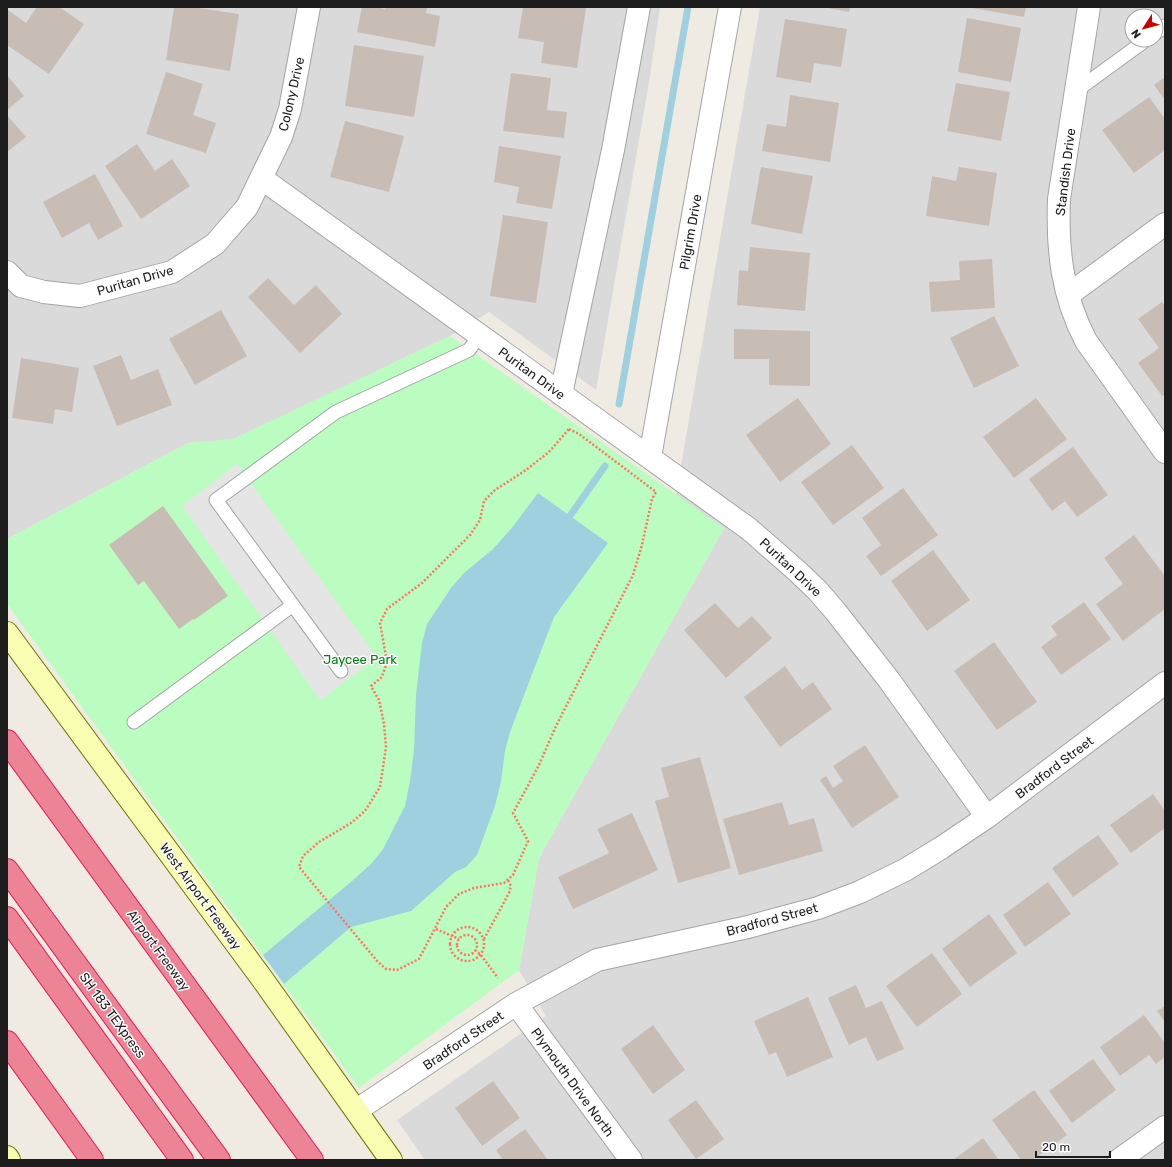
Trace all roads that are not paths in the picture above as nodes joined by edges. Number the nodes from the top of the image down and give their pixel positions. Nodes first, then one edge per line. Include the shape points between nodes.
1 (309, 7) edge
2 (639, 7) edge
3 (730, 7) edge
4 (1089, 7) edge
5 (1135, 48) edge
6 (1076, 90) junction
7 (262, 178) junction
8 (1165, 224) edge
9 (7, 272) edge
10 (1068, 295) junction
11 (480, 335) junction
12 (561, 394) junction
13 (1164, 451) edge
14 (650, 457) junction
15 (293, 605) junction
16 (7, 634) edge
17 (341, 671) dead end
18 (1165, 683) edge
19 (134, 722) dead end
20 (7, 741) edge
21 (987, 817) junction
22 (7, 870) edge
23 (7, 918) edge
24 (516, 1004) junction
25 (7, 1042) edge
26 (357, 1110) junction
27 (1165, 1127) edge
28 (7, 1157) edge
29 (9, 1160) edge
30 (92, 1160) edge
31 (182, 1160) edge
32 (219, 1160) edge
33 (312, 1160) edge
34 (391, 1160) edge
35 (631, 1160) edge
36 (1119, 1160) edge

1 - 7 street, Colony Drive via 290,109 281,137
2 - 12 street via 613,150
3 - 14 street, Pilgrim Drive
4 - 6 street, Standish Drive
5 - 6 lane
6 - 10 street, Standish Drive via 1058,220 1062,270
7 - 9 street, Puritan Drive via 247,207 215,244 172,272 80,296 44,292 21,286
7 - 11 street, Puritan Drive
8 - 10 street
10 - 13 street, Standish Drive via 1086,341
11 - 12 street, Puritan Drive
11 - 15 lane via 469,350 336,412 216,500
12 - 14 street, Puritan Drive
14 - 21 street, Puritan Drive via 749,529 817,590 889,680
15 - 17 lane
15 - 19 lane
16 - 26 main road, West Airport Freeway
18 - 21 street, Bradford Street
20 - 33 highway, Airport Freeway
21 - 24 street, Bradford Street via 905,870 860,892 818,908 748,927 597,960
22 - 32 highway, SH 183 TEXpress
23 - 31 highway
24 - 26 street, Bradford Street
24 - 35 street, Plymouth Drive North
25 - 30 highway
26 - 34 main road, West Airport Freeway
27 - 36 street
28 - 29 main road

